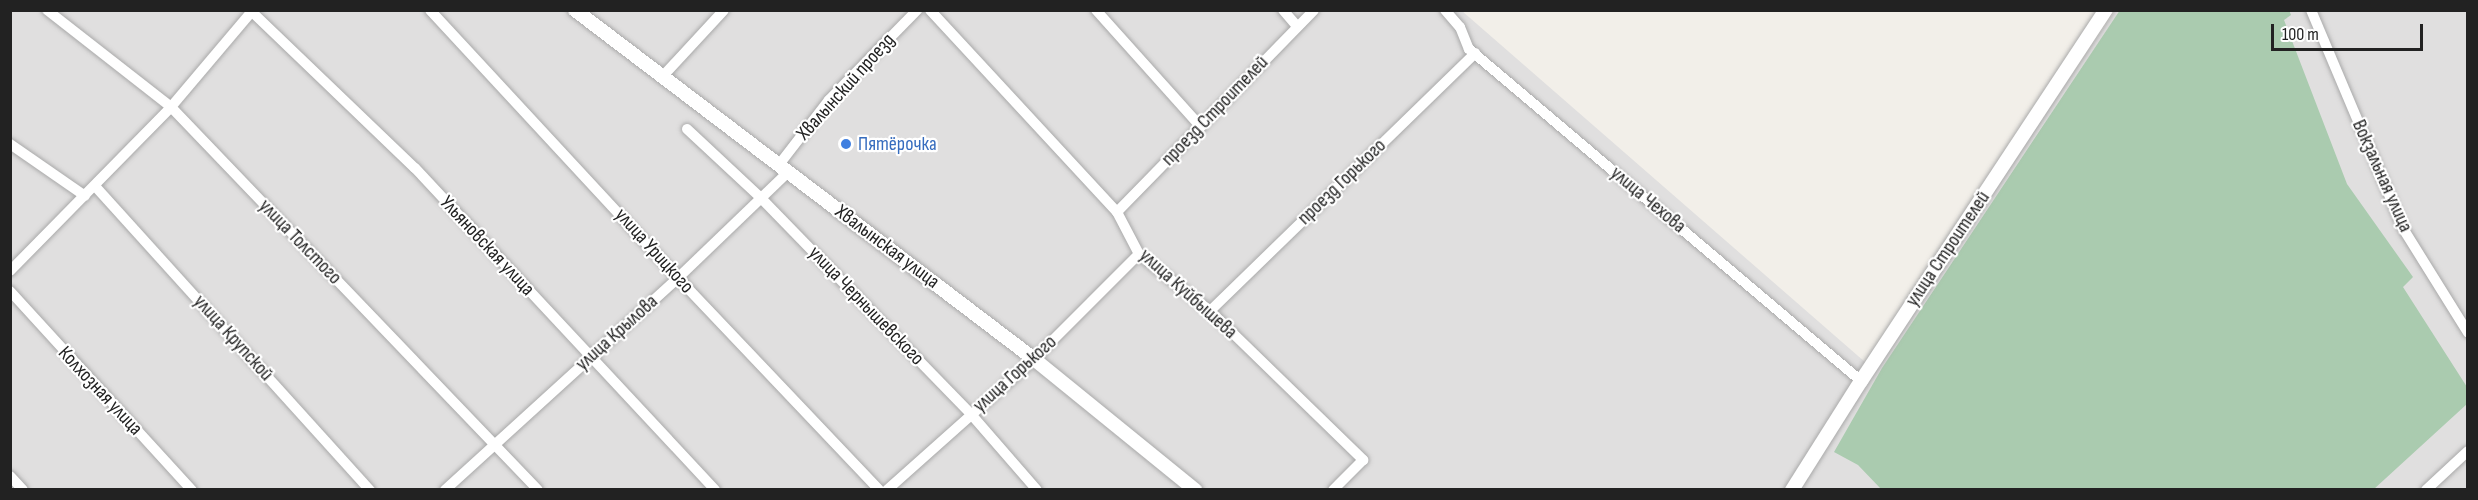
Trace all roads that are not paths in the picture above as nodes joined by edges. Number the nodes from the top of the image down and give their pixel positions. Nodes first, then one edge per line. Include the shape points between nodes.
1 (47, 10) edge
2 (430, 10) edge
3 (575, 10) edge
4 (724, 10) edge
5 (917, 10) edge
6 (930, 10) edge
7 (1096, 10) edge
8 (1282, 10) edge
9 (1314, 10) edge
10 (1445, 10) edge
11 (2106, 10) edge
12 (2311, 10) edge
13 (252, 11) edge
14 (1297, 26) junction
15 (1475, 53) junction
16 (662, 76) junction
17 (171, 107) junction
18 (1201, 127) junction
19 (687, 129) dead end
20 (10, 144) edge
21 (782, 169) junction
22 (95, 186) junction
23 (85, 196) junction
24 (761, 198) junction
25 (1117, 212) junction
26 (1139, 254) junction
27 (10, 271) edge
28 (678, 278) junction
29 (10, 291) edge
30 (1210, 311) junction
31 (2468, 333) edge
32 (590, 357) junction
33 (1034, 359) junction
34 (1861, 381) junction
35 (970, 413) junction
36 (497, 443) junction
37 (2468, 451) edge
38 (10, 476) edge
39 (23, 489) edge
40 (192, 489) edge
41 (370, 489) edge
42 (445, 489) edge
43 (538, 489) edge
44 (715, 489) edge
45 (879, 489) edge
46 (887, 489) edge
47 (1037, 489) edge
48 (1195, 489) edge
49 (1333, 489) edge
50 (1792, 489) edge
51 (2426, 489) edge

1 - 17 street, улица Толстого
2 - 28 street, улица Урицкого
3 - 16 street, Хвалынская улица
4 - 16 street
5 - 21 street, Хвалынский проезд via 829,100
6 - 25 street, улица Куйбышева
7 - 18 street
8 - 14 street
9 - 14 street, проезд Строителей
10 - 15 street, улица Чехова
11 - 34 street, улица Строителей
12 - 31 street, Вокзальная улица via 2404,230
13 - 17 street
13 - 32 street, Ульяновская улица via 415,168
14 - 18 street, проезд Строителей
15 - 30 street, проезд Горького
15 - 34 street, улица Чехова
16 - 21 street, Хвалынская улица
17 - 22 street
17 - 36 street, улица Толстого
18 - 25 street, проезд Строителей
19 - 24 street, улица Чернышевского
20 - 23 street
21 - 24 street, улица Крылова
21 - 33 street, Хвалынская улица
22 - 23 street
22 - 41 street, улица Крупской
23 - 27 street
24 - 28 street, улица Крылова
24 - 35 street, улица Чернышевского
25 - 26 street, улица Куйбышева
26 - 30 street, улица Куйбышева
26 - 33 street, улица Горького
28 - 32 street, улица Крылова
28 - 45 street, улица Урицкого
29 - 40 street, Колхозная улица
30 - 49 street, улица Куйбышева via 1363,460
32 - 36 street, улица Крылова
32 - 44 street, Ульяновская улица
33 - 35 street, улица Горького
33 - 48 street, Хвалынская улица
34 - 50 street, улица Строителей
35 - 46 street, улица Горького
35 - 47 street, улица Чернышевского
36 - 42 street, улица Крылова
36 - 43 street, улица Толстого
37 - 51 street
38 - 39 street

